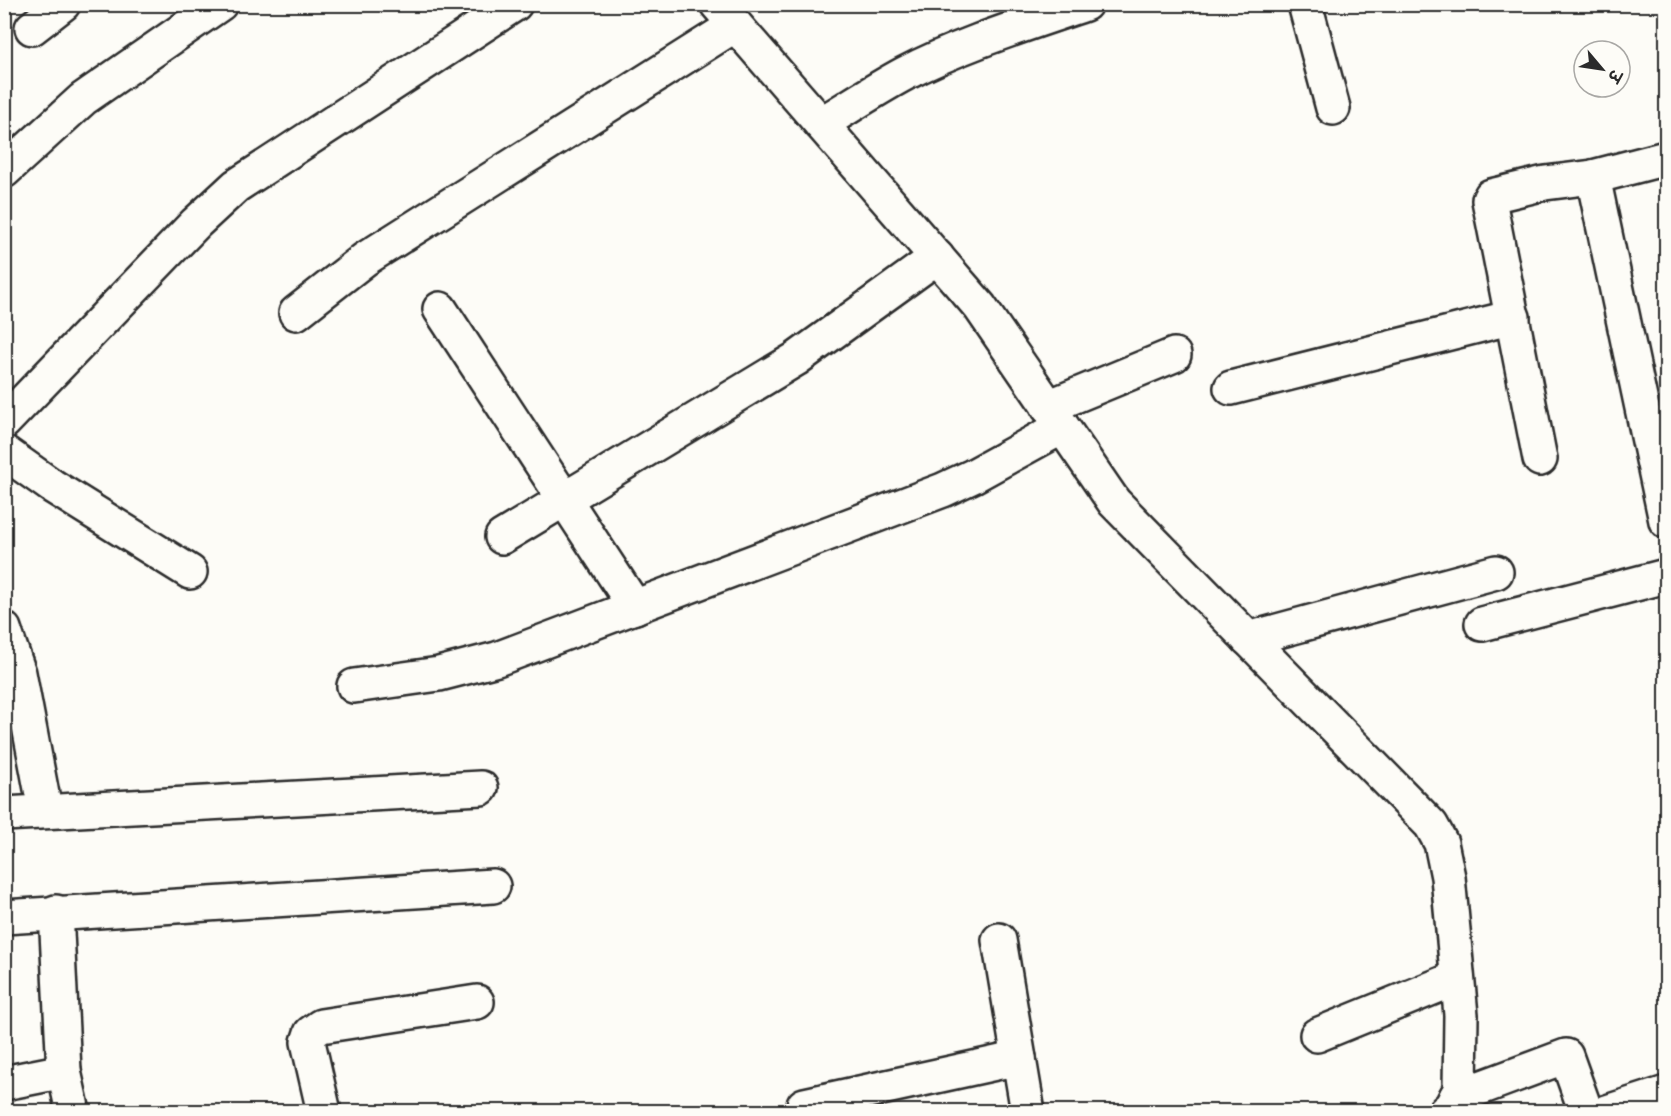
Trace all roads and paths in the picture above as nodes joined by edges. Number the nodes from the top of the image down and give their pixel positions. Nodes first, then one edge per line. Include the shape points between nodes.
1 (63, 4) edge
2 (220, 4) edge
3 (514, 4) edge
4 (1085, 4) edge
5 (1305, 4) edge
6 (726, 15) edge
7 (32, 28) dead end
8 (1333, 108) dead end
9 (821, 124) junction
10 (1666, 158) edge
11 (4, 171) edge
12 (1593, 177) junction
13 (937, 257) junction
14 (440, 309) dead end
15 (296, 313) dead end
16 (1513, 316) junction
17 (1174, 355) dead end
18 (1231, 388) dead end
19 (1055, 417) junction
20 (4, 422) edge
21 (4, 452) edge
22 (1540, 459) dead end
23 (564, 499) junction
24 (1666, 521) edge
25 (502, 537) dead end
26 (189, 572) dead end
27 (1496, 572) dead end
28 (1666, 576) edge
29 (635, 607) junction
30 (1482, 624) dead end
31 (4, 629) edge
32 (1248, 639) junction
33 (354, 686) dead end
34 (481, 788) dead end
35 (45, 810) junction
36 (4, 814) edge
37 (493, 886) dead end
38 (56, 912) junction
39 (4, 917) edge
40 (999, 940) dead end
41 (1457, 978) junction
42 (477, 1002) dead end
43 (1317, 1035) dead end
44 (1019, 1058) junction
45 (63, 1071) junction
46 (4, 1083) edge
47 (1666, 1094) edge
48 (804, 1104) dead end
49 (1455, 1107) edge
50 (73, 1112) edge
51 (324, 1112) edge
52 (1028, 1112) edge
53 (1586, 1112) edge
54 (1608, 1112) edge

1 - 7 street
2 - 11 street via 83,99
3 - 20 street via 236,186 195,223
4 - 9 street via 935,59
5 - 8 street
6 - 9 street
6 - 15 street via 365,259
9 - 13 street
10 - 12 street
12 - 16 street via 1491,196
12 - 24 street
13 - 19 street via 980,307
13 - 23 street via 796,359
14 - 23 street
16 - 18 street
16 - 22 street
17 - 19 street
19 - 29 street via 973,476 943,490
19 - 32 street via 1113,502
21 - 26 street
23 - 25 street
23 - 29 street
27 - 32 street
28 - 30 street
29 - 33 street via 465,669
31 - 35 street via 19,673
32 - 41 street via 1431,825 1441,843 1448,877
34 - 35 street
35 - 36 street
37 - 38 street
38 - 39 street
38 - 45 street
40 - 44 street
41 - 43 street
41 - 49 street via 1461,1015 1460,1090
42 - 51 street via 321,1026 311,1033 308,1042
44 - 48 street
44 - 52 street
45 - 46 street
45 - 50 street
47 - 54 street
49 - 53 street via 1566,1056

